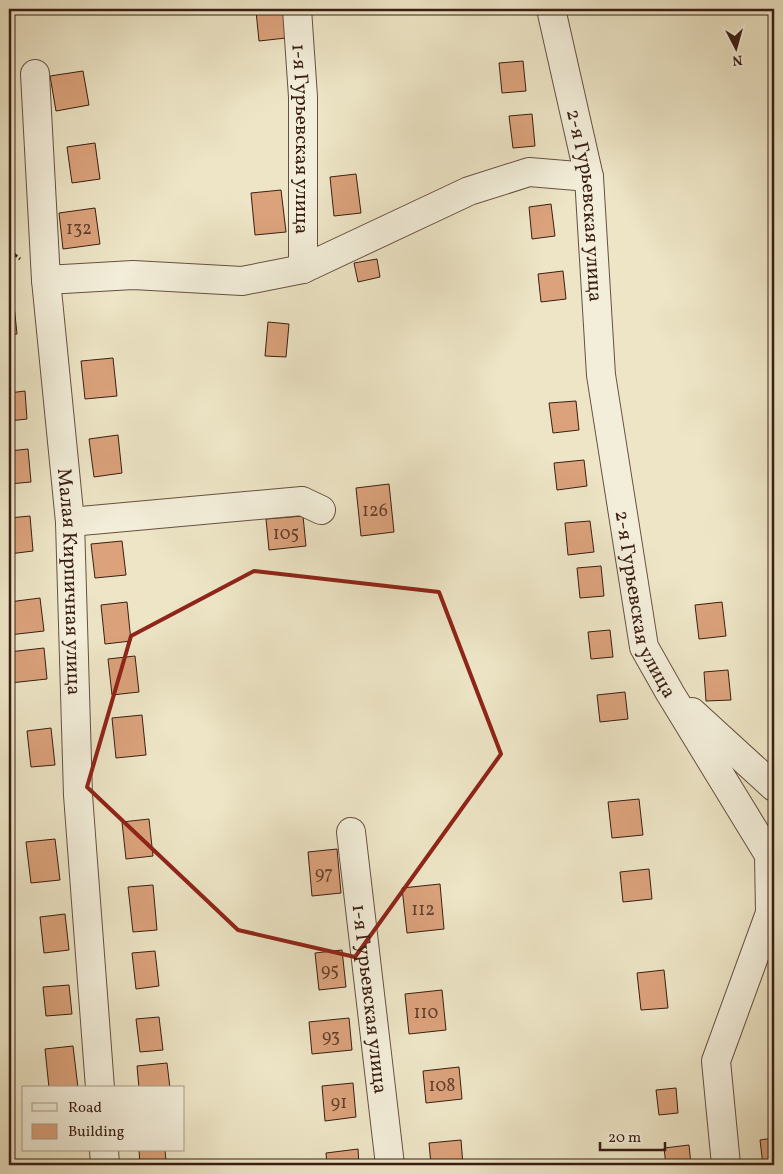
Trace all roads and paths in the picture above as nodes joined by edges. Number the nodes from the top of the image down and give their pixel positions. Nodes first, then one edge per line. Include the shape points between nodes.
1 (297, 9) edge
2 (551, 9) edge
3 (35, 74) dead end
4 (589, 177) junction
5 (303, 269) junction
6 (46, 280) junction
7 (321, 510) dead end
8 (70, 522) junction
9 (670, 693) junction
10 (774, 787) edge
11 (351, 832) dead end
12 (100, 1086) edge
13 (104, 1152) edge
14 (105, 1165) edge
15 (390, 1165) edge
16 (726, 1165) edge

1 - 5 street, 1-я Гурьевская улица via 303,97
2 - 4 street, 2-я Гурьевская улица
3 - 6 street, Малая Кирпичная улица
4 - 5 street via 529,172 478,189
4 - 9 street, 2-я Гурьевская улица via 602,385 644,647
5 - 6 street via 242,281 133,275
6 - 8 street, Малая Кирпичная улица
7 - 8 street via 302,501
8 - 12 street, Малая Кирпичная улица via 78,795
9 - 10 street
9 - 16 street, 2-я Гурьевская улица via 769,855 770,913 716,1061
11 - 15 street, 1-я Гурьевская улица
13 - 14 street

